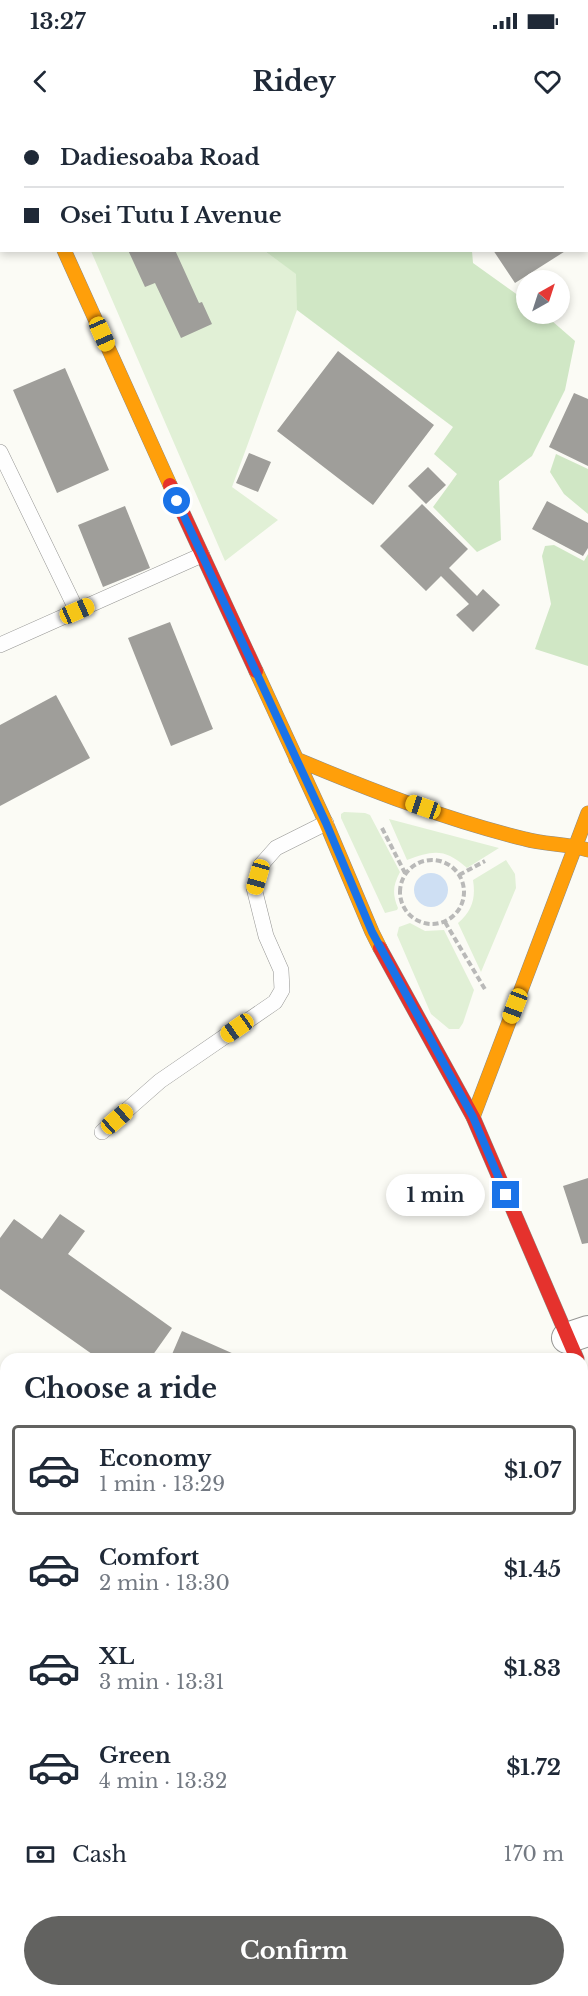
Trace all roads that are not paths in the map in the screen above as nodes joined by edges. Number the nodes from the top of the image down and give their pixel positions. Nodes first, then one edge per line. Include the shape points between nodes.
1 (65, 252) edge
2 (0, 452) edge
3 (202, 555) junction
4 (77, 611) junction
5 (0, 645) edge
6 (296, 759) junction
7 (588, 813) edge
8 (326, 823) junction
9 (582, 848) edge
10 (473, 1117) junction
11 (102, 1132) dead end
12 (577, 1343) edge

1 - 3 street
2 - 4 lane
3 - 4 lane
3 - 6 street
4 - 5 lane
6 - 8 street
6 - 9 street via 464,821 527,840
7 - 9 street
8 - 10 street via 372,932
8 - 11 lane via 276,848 261,865 256,880 254,888 266,936 281,970 282,990 275,1002 160,1081
9 - 10 street via 562,885
10 - 12 street

